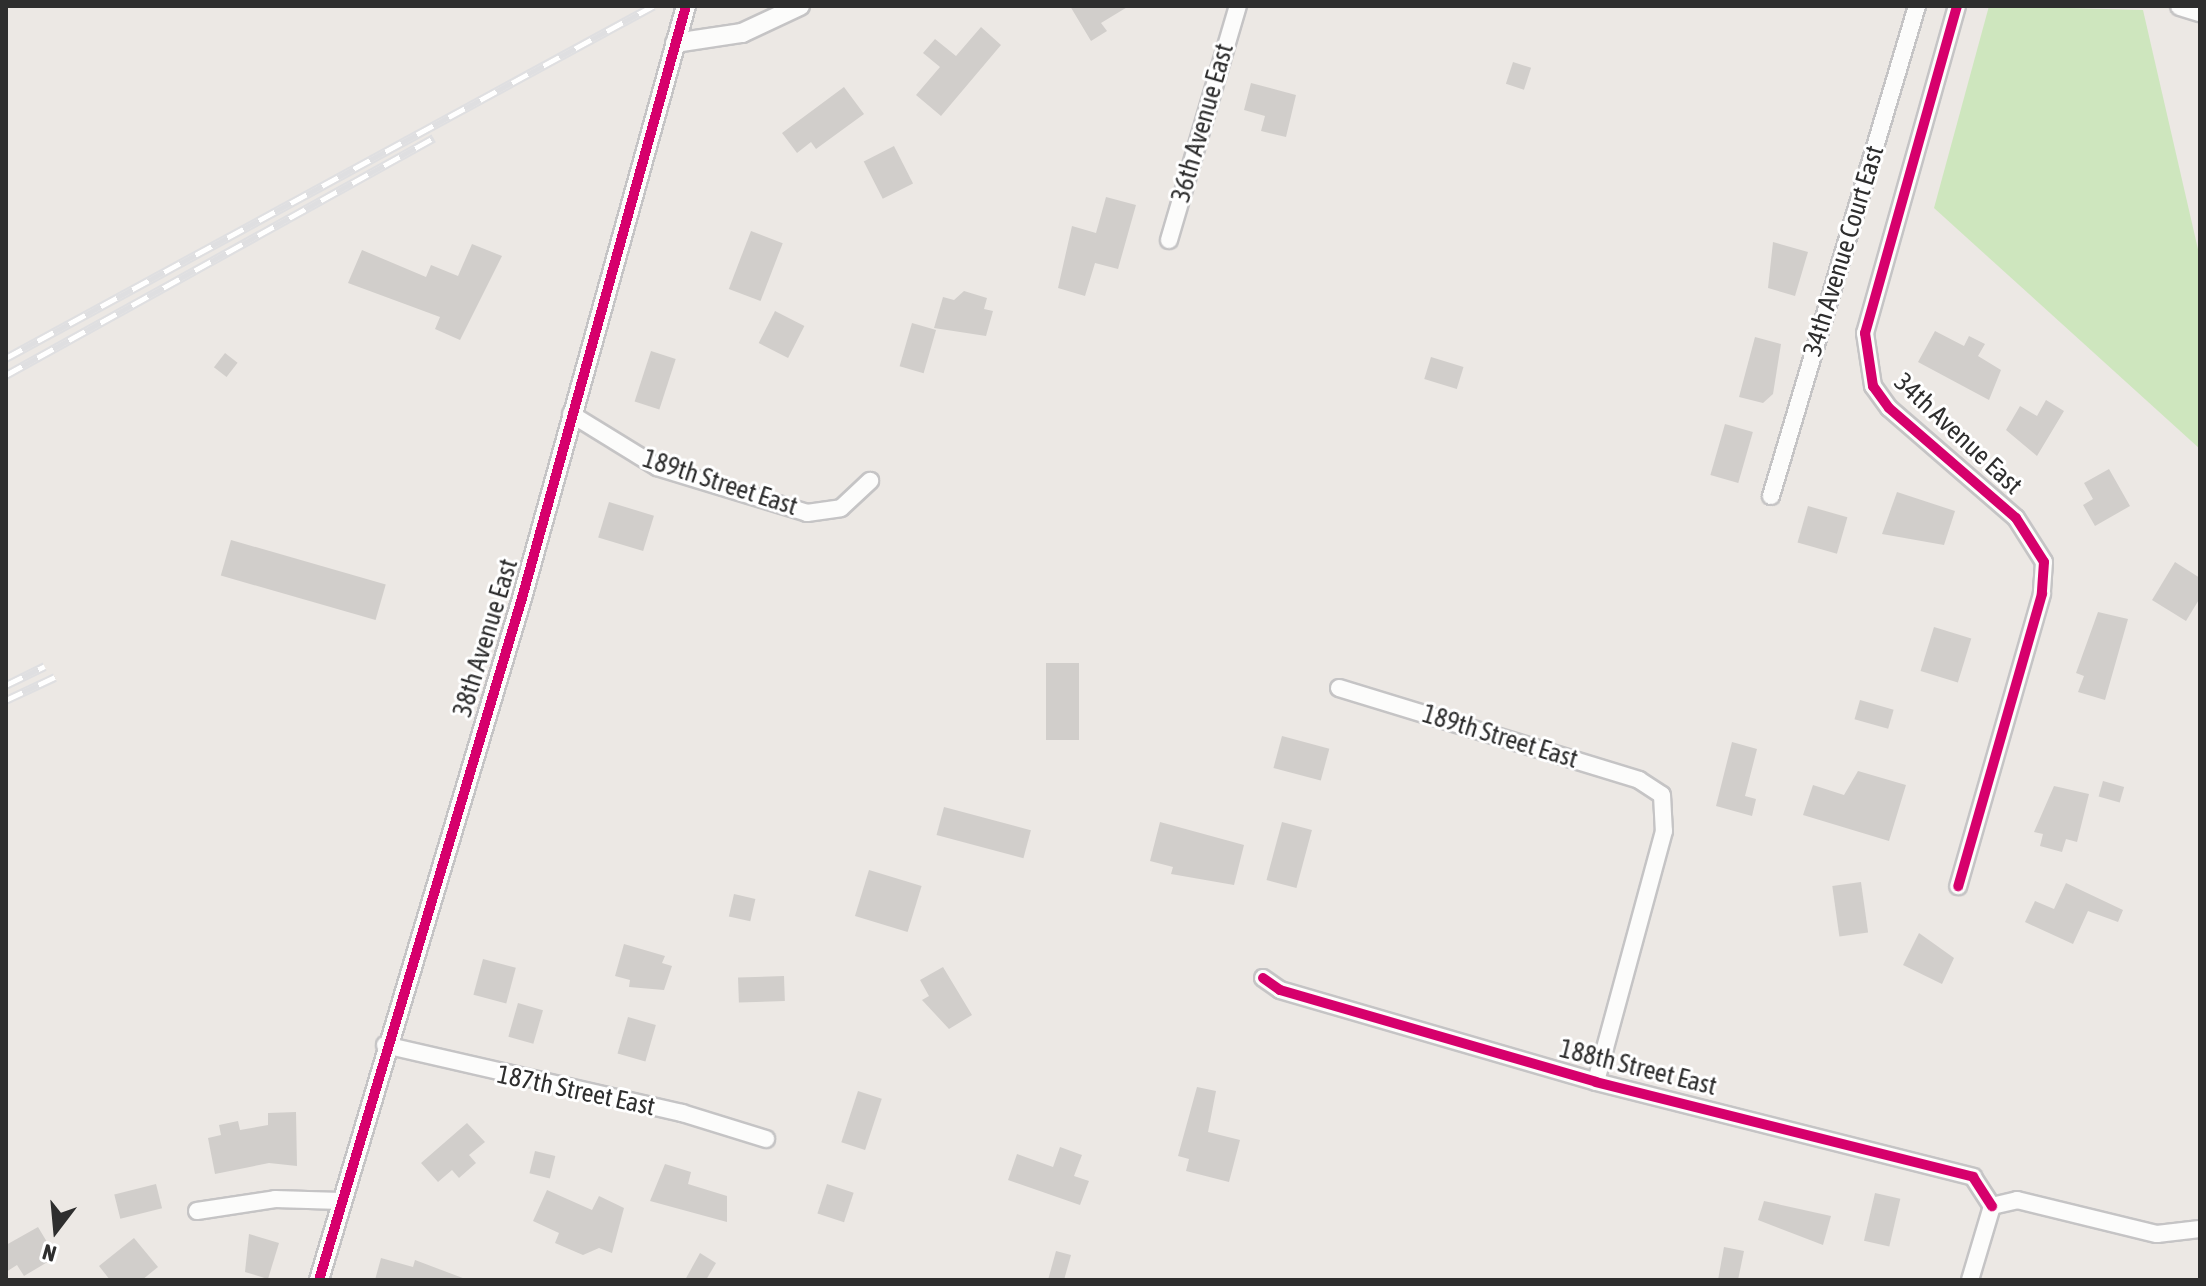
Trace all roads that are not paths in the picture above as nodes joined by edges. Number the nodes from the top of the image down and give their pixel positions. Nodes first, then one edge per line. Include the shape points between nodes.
1 (686, 6) edge
2 (800, 6) edge
3 (1238, 6) edge
4 (1917, 6) edge
5 (1957, 6) edge
6 (2180, 6) edge
7 (2200, 12) edge
8 (675, 43) junction
9 (1169, 240) dead end
10 (571, 414) junction
11 (870, 481) dead end
12 (1771, 496) dead end
13 (1339, 688) dead end
14 (1958, 886) dead end
15 (1263, 978) dead end
16 (385, 1045) junction
17 (1596, 1082) junction
18 (766, 1139) dead end
19 (341, 1201) junction
20 (1992, 1206) junction
21 (197, 1211) dead end
22 (2200, 1229) edge
23 (319, 1280) edge
24 (1970, 1280) edge

1 - 8 street, 38th Avenue East
2 - 8 street via 742,33
3 - 9 street, 36th Avenue East
4 - 12 street, 34th Avenue Court East
5 - 14 street, 34th Avenue East via 1865,333 1873,386 1889,408 2016,518 2044,562 2042,594
6 - 7 street
8 - 10 street, 38th Avenue East
10 - 11 street, 189th Street East via 657,467 807,513 841,508
10 - 16 street, 38th Avenue East
13 - 17 street, 189th Street East via 1639,780 1659,793 1664,831
15 - 17 street, 188th Street East via 1280,990
16 - 18 street, 187th Street East via 696,1116
16 - 19 street, 38th Avenue East
17 - 20 street, 188th Street East via 1973,1177
19 - 21 street via 275,1199
19 - 23 street, 38th Avenue East
20 - 22 street via 2017,1200 2157,1234
20 - 24 street

